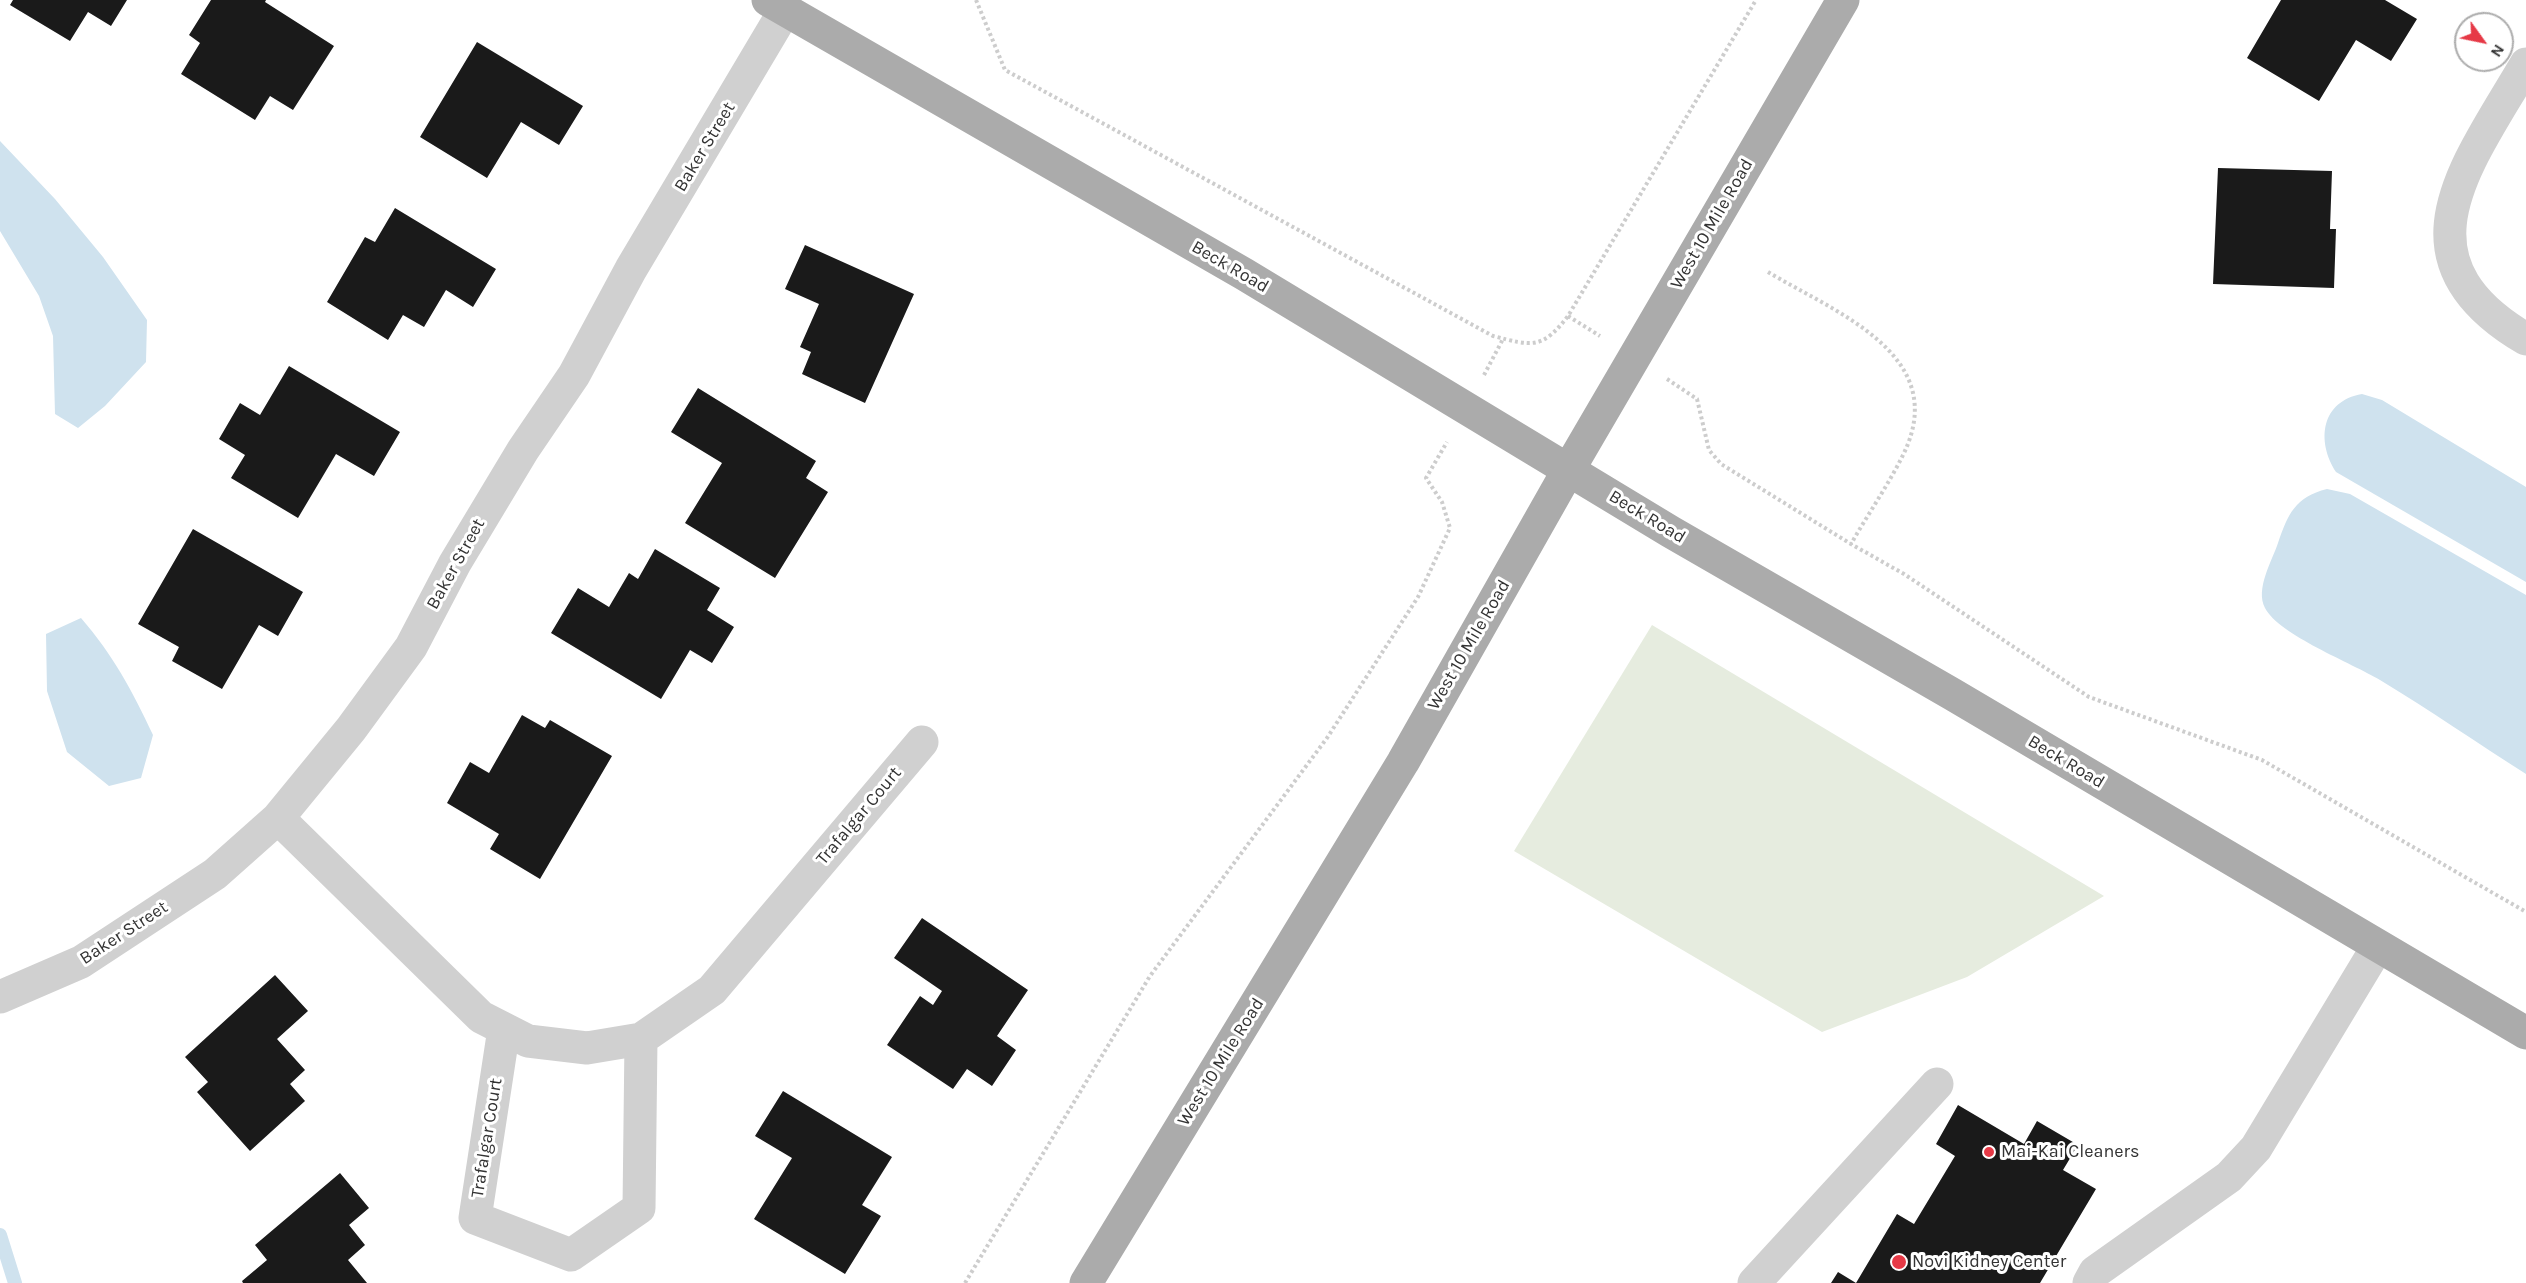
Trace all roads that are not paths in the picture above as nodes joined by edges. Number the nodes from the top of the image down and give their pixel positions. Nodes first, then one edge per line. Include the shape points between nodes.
1 (1843, 0) edge
2 (777, 5) edge
3 (2526, 64) edge
4 (2526, 339) edge
5 (1569, 469) junction
6 (922, 742) dead end
7 (278, 818) junction
8 (2378, 946) junction
9 (0, 998) edge
10 (504, 1029) junction
11 (2526, 1033) edge
12 (641, 1040) junction
13 (1937, 1084) dead end
14 (1086, 1283) edge
15 (1754, 1283) edge
16 (2089, 1283) edge

1 - 5 main road, West 10 Mile Road
2 - 5 main road, Beck Road via 1244,274
2 - 7 street, Baker Street via 573,375 455,563 411,647
3 - 4 street via 2457,187 2450,241 2454,264 2474,299
5 - 8 main road, Beck Road
5 - 14 main road, West 10 Mile Road via 1403,762
6 - 12 street, Trafalgar Court via 712,990
7 - 9 street, Baker Street via 215,874 81,962
7 - 10 street, Trafalgar Court via 481,1017
8 - 11 main road, Beck Road
8 - 16 street via 2256,1148 2229,1177 2095,1272
10 - 12 street, Trafalgar Court via 528,1041 587,1048
10 - 12 street, Trafalgar Court via 475,1218 571,1255 639,1208
13 - 15 street

